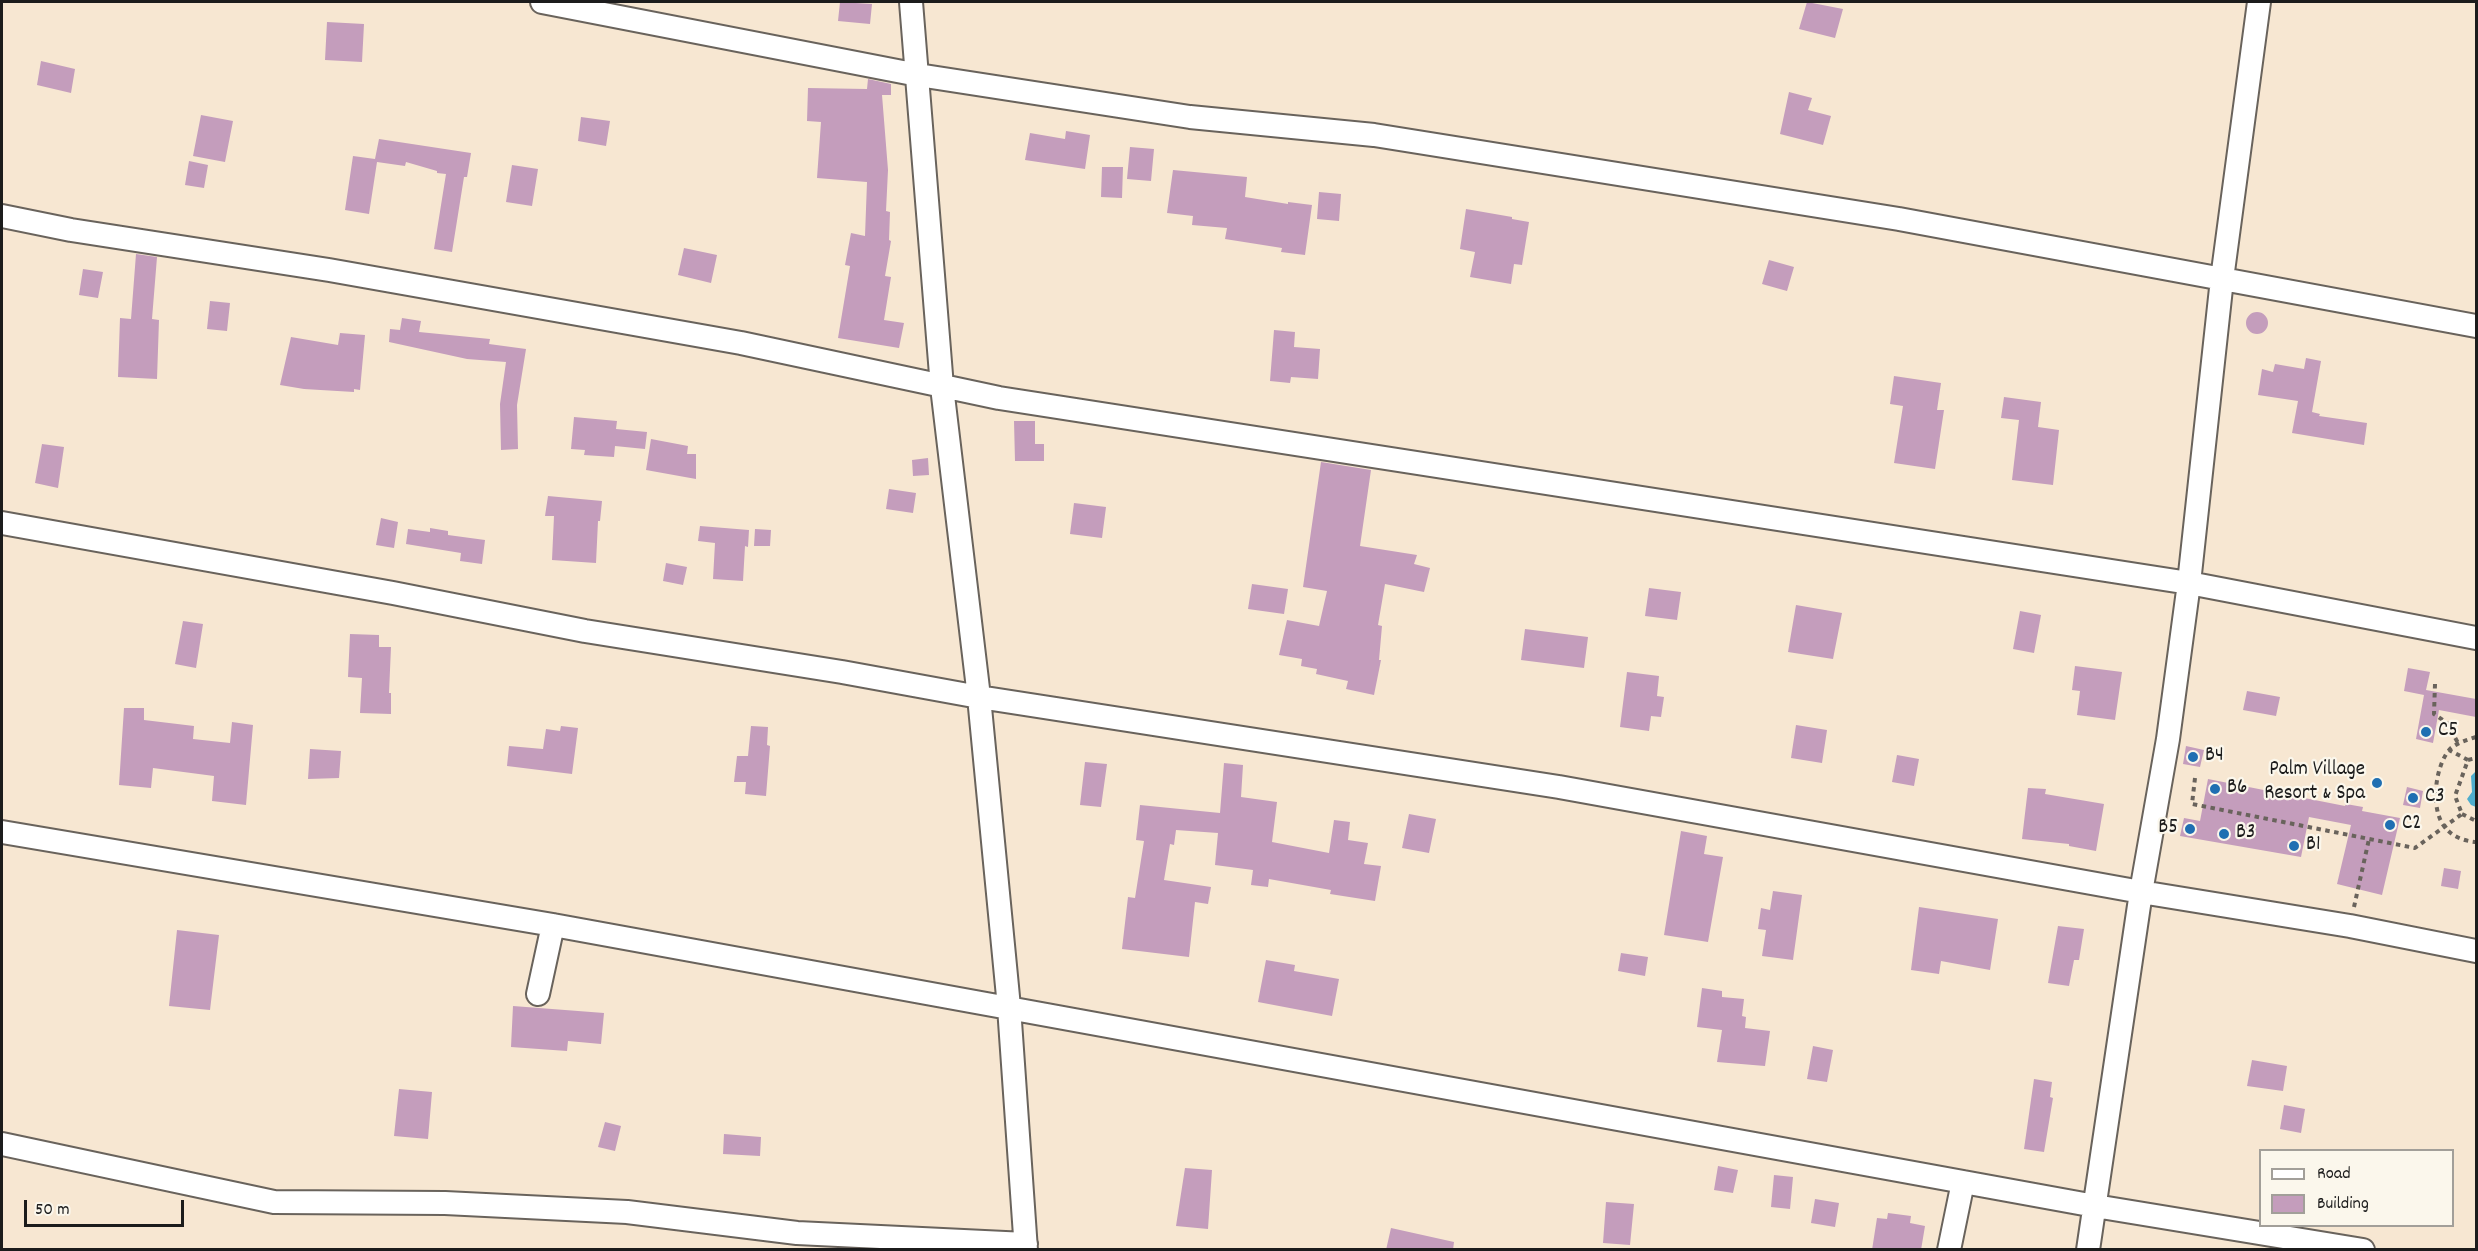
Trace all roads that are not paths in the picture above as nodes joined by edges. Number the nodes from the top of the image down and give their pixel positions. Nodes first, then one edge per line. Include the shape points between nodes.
1 (542, 2) edge
2 (911, 2) edge
3 (2259, 2) edge
4 (918, 75) junction
5 (2, 216) edge
6 (2222, 279) junction
7 (2476, 326) edge
8 (942, 387) junction
9 (2, 523) edge
10 (2188, 583) junction
11 (2476, 638) edge
12 (979, 697) junction
13 (2, 832) edge
14 (2141, 892) junction
15 (553, 925) junction
16 (2476, 951) edge
17 (538, 994) dead end
18 (1009, 1008) junction
19 (2, 1144) edge
20 (1963, 1182) junction
21 (2095, 1206) junction
22 (1026, 1247) edge
23 (1949, 1250) edge
24 (2088, 1250) edge
25 (2363, 1250) edge

1 - 4 street
2 - 4 street
3 - 6 street
4 - 6 street via 1190,117 1409,141 1899,219
4 - 8 street
5 - 8 street via 741,343
6 - 7 street
6 - 10 street
8 - 10 street
8 - 12 street
9 - 12 street via 585,631
10 - 11 street
10 - 14 street via 2168,739
12 - 14 street via 1559,787
12 - 18 street
13 - 15 street
14 - 16 street
14 - 21 street
15 - 17 street
15 - 18 street
18 - 20 street
18 - 22 street
19 - 22 street via 274,1202 445,1203 627,1212 797,1233
20 - 21 street
20 - 23 street
21 - 24 street
21 - 25 street

